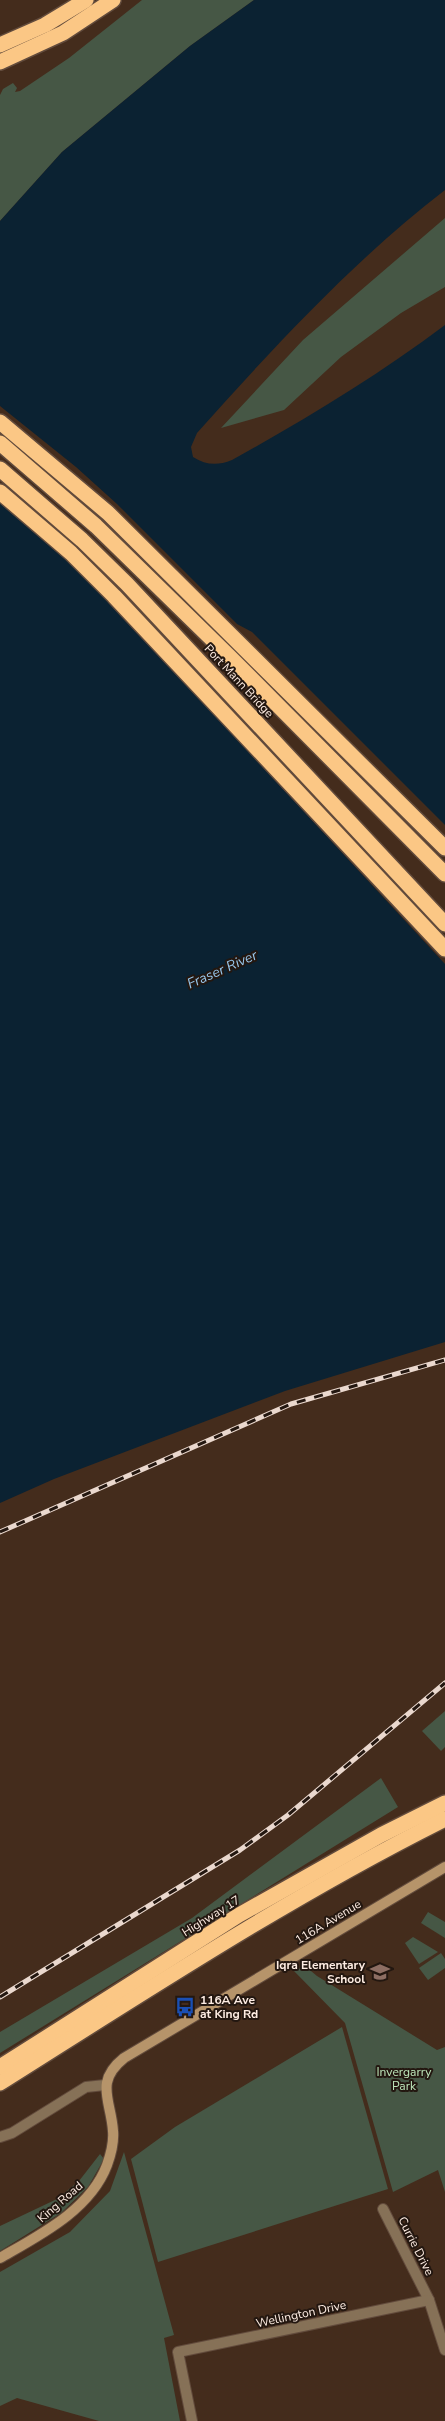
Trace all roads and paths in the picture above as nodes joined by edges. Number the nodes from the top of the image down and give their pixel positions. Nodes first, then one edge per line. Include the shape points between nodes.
1 (86, 0) edge
2 (113, 0) edge
3 (0, 45) edge
4 (0, 62) edge
5 (0, 422) edge
6 (0, 443) edge
7 (0, 469) edge
8 (0, 492) edge
9 (445, 848) edge
10 (445, 874) edge
11 (445, 924) edge
12 (445, 948) edge
13 (445, 1803) edge
14 (445, 1819) edge
15 (445, 1867) edge
16 (0, 2067) edge
17 (0, 2083) edge
18 (105, 2085) junction
19 (0, 2137) edge
20 (384, 2210) dead end
21 (0, 2258) edge
22 (429, 2300) junction
23 (445, 2350) edge
24 (192, 2421) edge

1 - 3 highway via 45,25
2 - 4 highway via 63,33
5 - 9 highway via 108,513
6 - 10 highway, Port Mann Bridge via 96,526
7 - 11 highway, Port Mann Bridge via 127,584
8 - 12 highway via 71,553 114,596
13 - 16 highway, Highway 17 via 239,1915
14 - 17 highway via 387,1848 247,1928
15 - 18 street, 116A Avenue via 124,2058 114,2066
18 - 19 street via 86,2087 12,2133
18 - 21 street, King Road via 113,2139 100,2180 85,2200 61,2220
20 - 22 street, Currie Drive
22 - 23 street, Currie Drive
22 - 24 street, Wellington Drive via 178,2352

